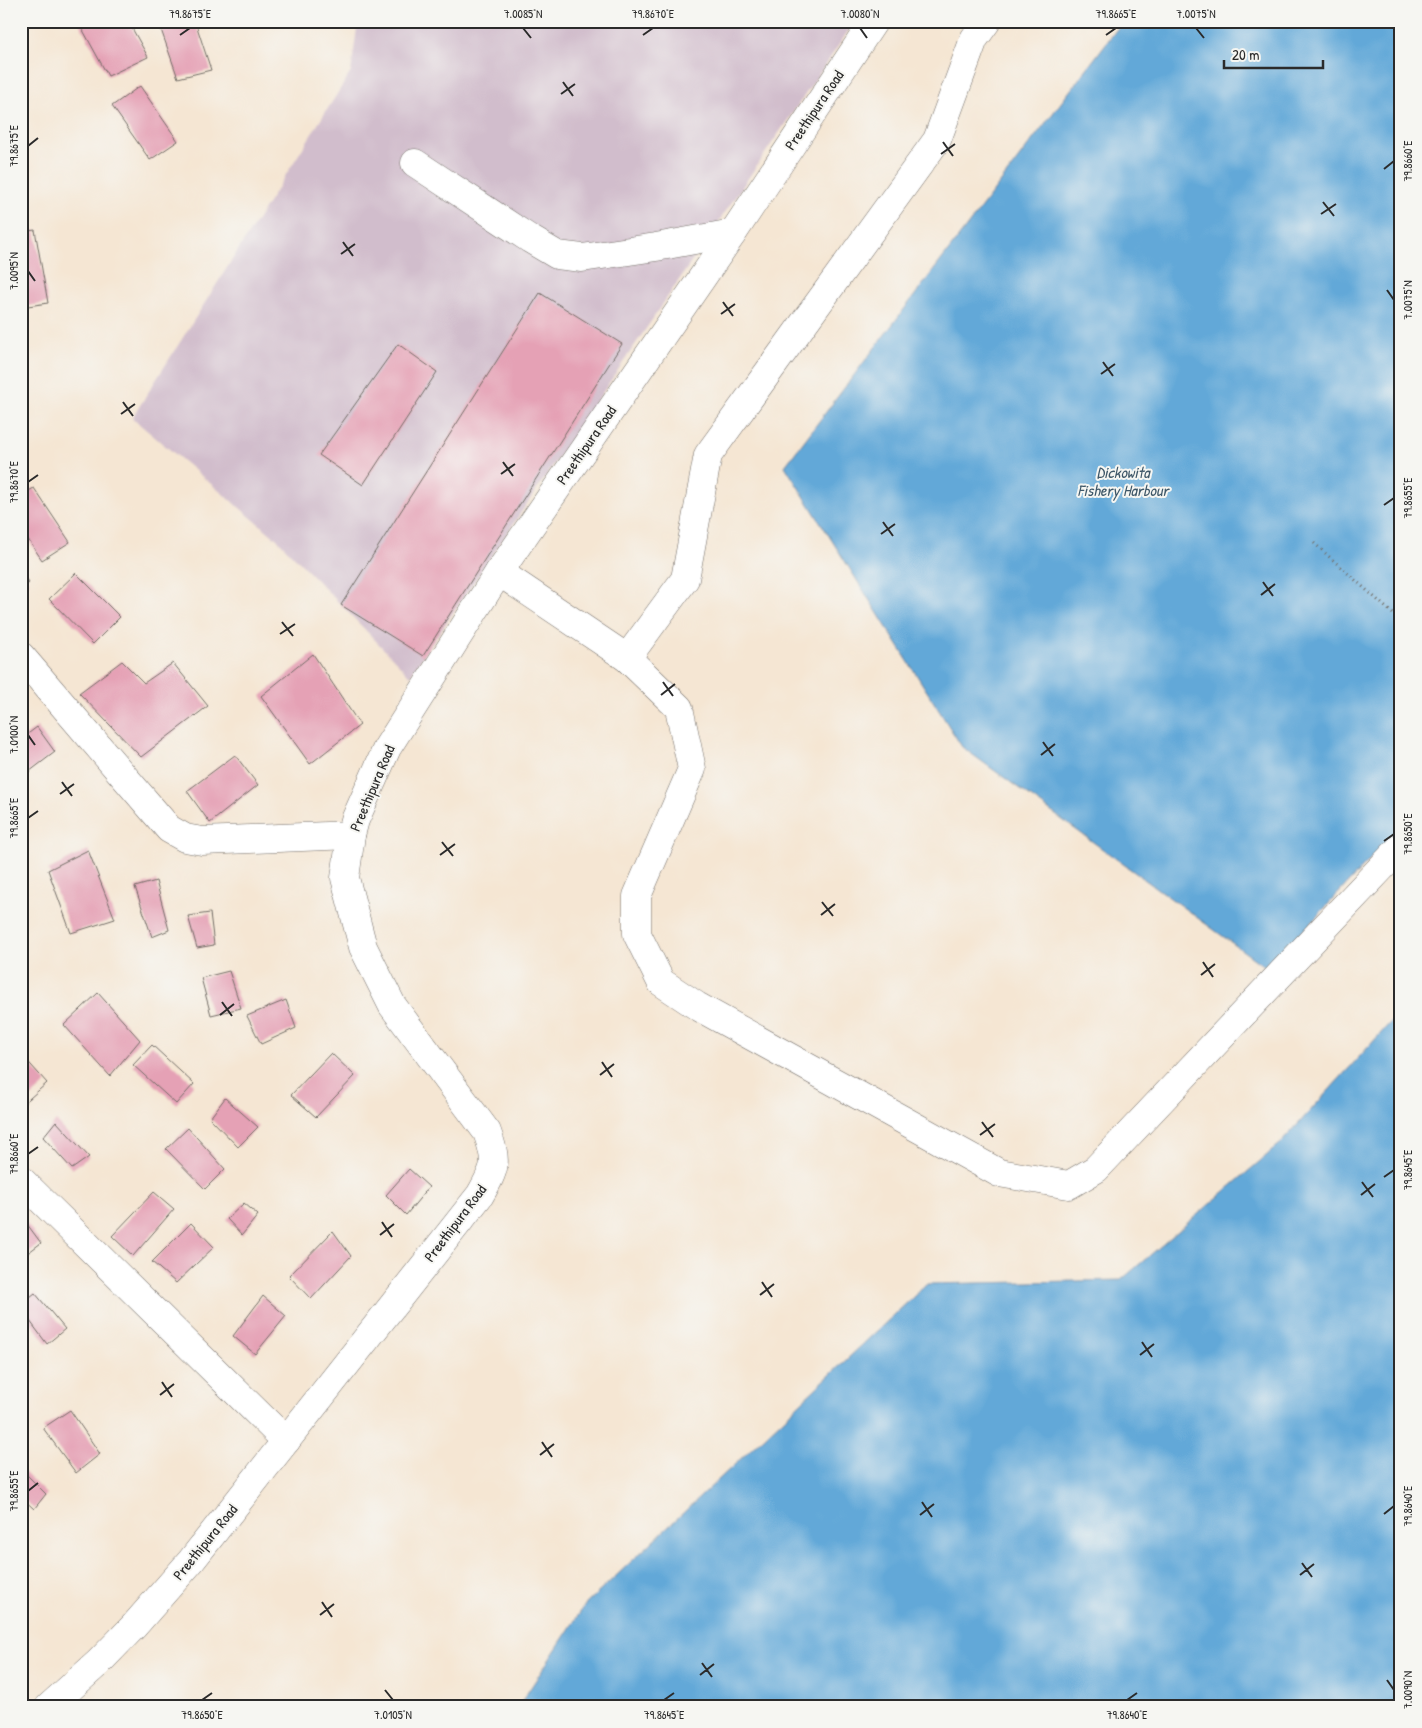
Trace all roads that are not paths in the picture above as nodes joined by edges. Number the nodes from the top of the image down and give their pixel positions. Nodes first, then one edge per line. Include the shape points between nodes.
1 (874, 21) edge
2 (987, 21) edge
3 (416, 162) dead end
4 (733, 232) junction
5 (499, 572) junction
6 (21, 656) edge
7 (628, 658) junction
8 (351, 835) junction
9 (1401, 847) edge
10 (21, 1180) edge
11 (286, 1441) junction
12 (49, 1707) edge

1 - 4 street, Preethipura Road
2 - 7 street via 974,39 937,140 708,454 685,579
3 - 4 street via 557,255 582,258
4 - 5 street, Preethipura Road
5 - 7 street
5 - 8 street, Preethipura Road via 387,748
6 - 8 street via 169,829 185,838 202,841
7 - 9 street via 679,708 692,769 637,896 637,934 661,982 697,1006 998,1172 1069,1185 1096,1169
8 - 11 street, Preethipura Road via 345,878 362,947 392,1005 487,1132 494,1151 494,1164 480,1195
10 - 11 street
11 - 12 street, Preethipura Road via 192,1560 134,1626

